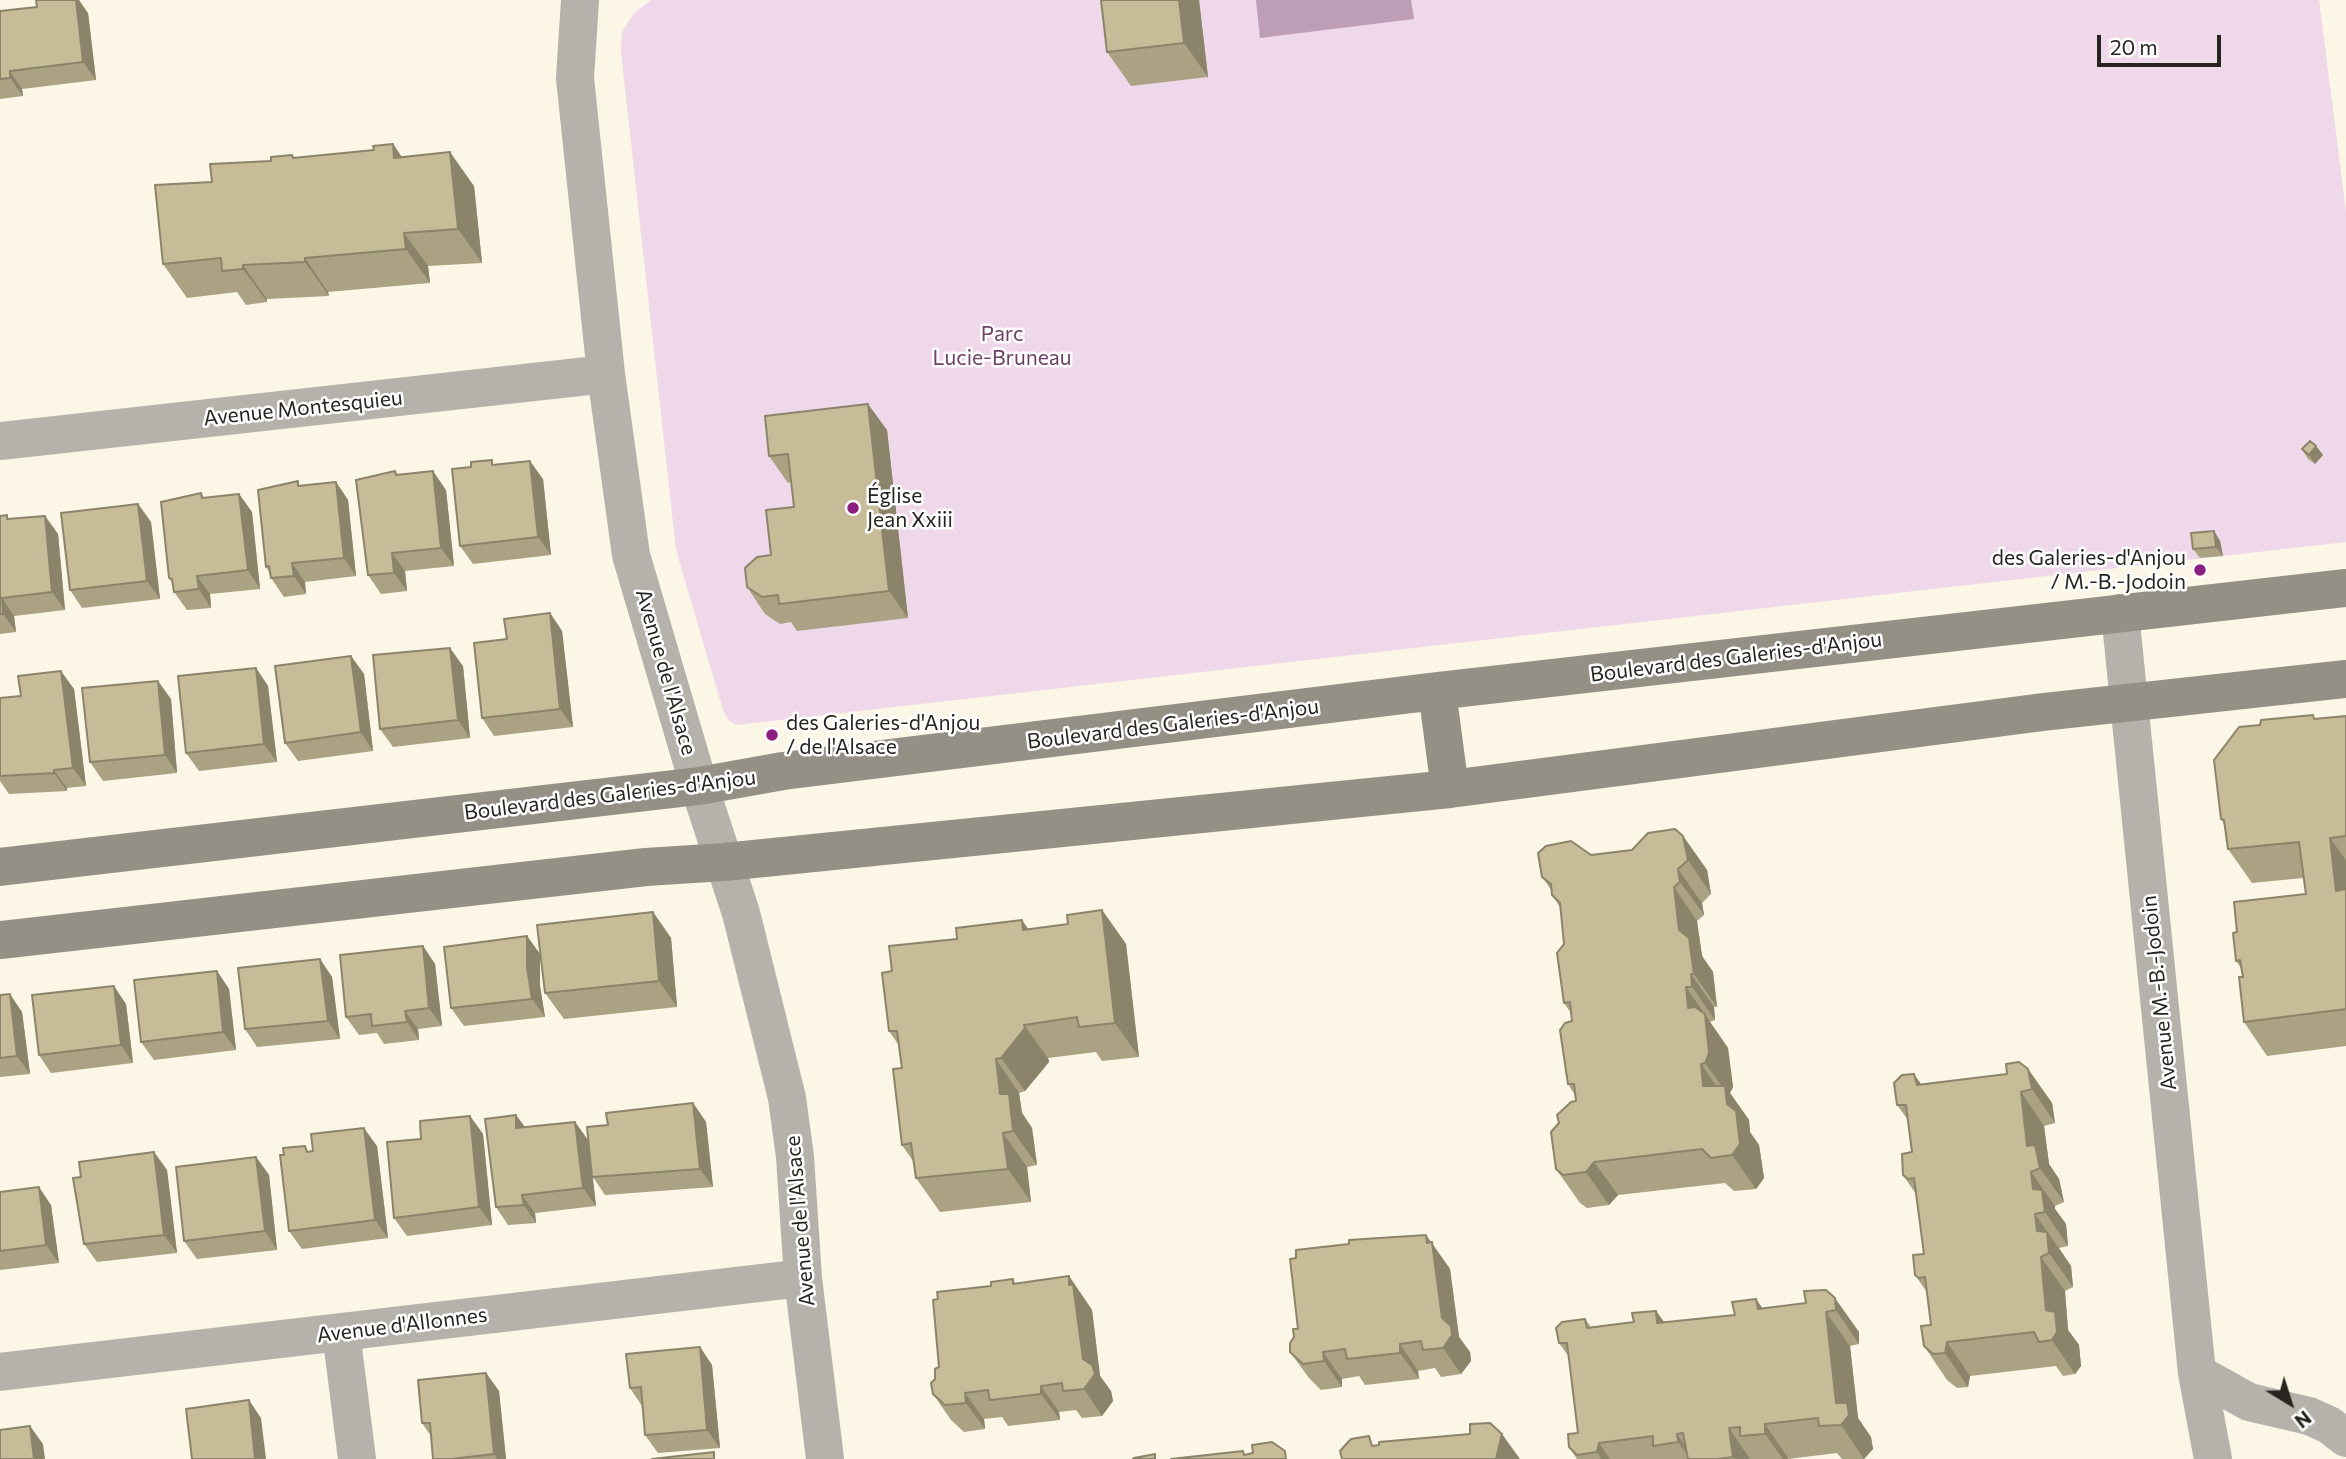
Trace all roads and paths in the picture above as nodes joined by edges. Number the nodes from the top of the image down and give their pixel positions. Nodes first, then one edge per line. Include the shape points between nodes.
1 (580, 0) edge
2 (606, 374) junction
3 (0, 442) edge
4 (2346, 588) edge
5 (2120, 613) junction
6 (2346, 680) edge
7 (1437, 691) junction
8 (2130, 705) junction
9 (699, 786) junction
10 (1450, 789) junction
11 (724, 862) junction
12 (0, 867) edge
13 (0, 940) edge
14 (803, 1278) junction
15 (341, 1332) junction
16 (0, 1372) edge
17 (2197, 1373) junction
18 (2346, 1438) edge
19 (357, 1459) edge
20 (825, 1459) edge
21 (2213, 1459) edge

1 - 2 street, Avenue de l'Alsace via 575,78
2 - 3 street, Avenue Montesquieu
2 - 9 street, Avenue de l'Alsace via 631,555
4 - 5 street, Boulevard des Galeries-d'Anjou
5 - 7 street, Boulevard des Galeries-d'Anjou
5 - 8 street, Avenue M.-B.-Jodoin
6 - 8 street
7 - 9 street, Boulevard des Galeries-d'Anjou via 783,771
7 - 10 street
8 - 10 street via 2043,712
8 - 17 street, Avenue M.-B.-Jodoin
9 - 11 street, Avenue de l'Alsace
9 - 12 street, Boulevard des Galeries-d'Anjou
10 - 11 street
11 - 13 street
11 - 14 street, Avenue de l'Alsace via 788,1098
14 - 15 street, Avenue d'Allonnes
14 - 20 street, Avenue de l'Alsace
15 - 16 street, Avenue d'Allonnes
15 - 19 street
17 - 18 street via 2249,1402 2309,1416
17 - 21 street, Avenue M.-B.-Jodoin

